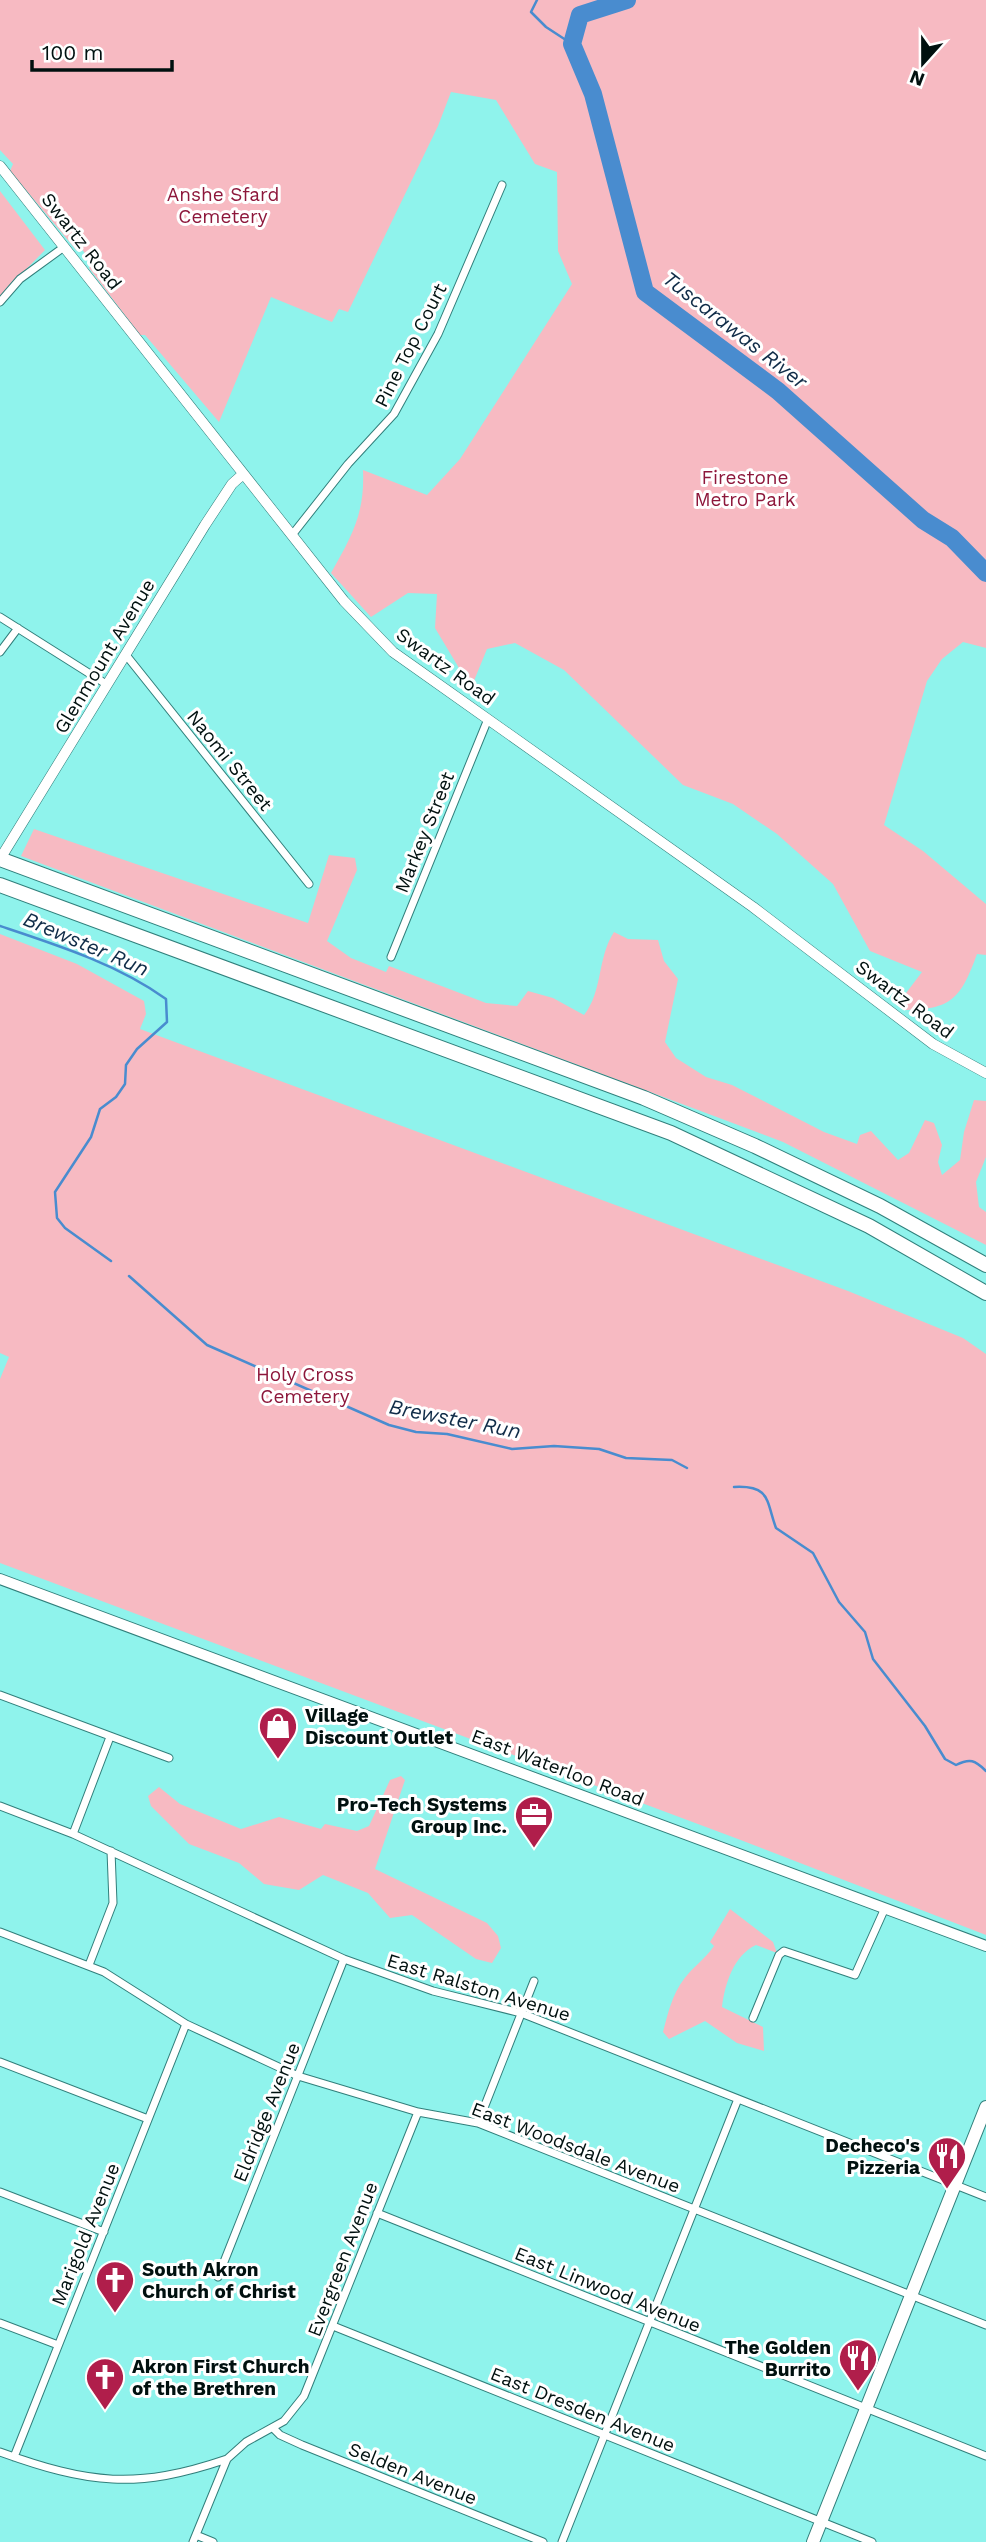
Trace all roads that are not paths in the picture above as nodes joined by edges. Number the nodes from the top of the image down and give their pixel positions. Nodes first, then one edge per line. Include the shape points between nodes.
1 (0, 166) edge
2 (502, 185) dead end
3 (64, 247) junction
4 (0, 302) edge
5 (242, 475) junction
6 (292, 535) junction
7 (0, 617) edge
8 (18, 628) junction
9 (0, 652) edge
10 (125, 654) junction
11 (106, 684) junction
12 (488, 719) junction
13 (0, 859) edge
14 (309, 884) dead end
15 (4, 887) edge
16 (391, 957) dead end
17 (986, 1073) edge
18 (986, 1265) edge
19 (986, 1293) edge
20 (0, 1579) edge
21 (0, 1695) edge
22 (110, 1737) junction
23 (169, 1758) dead end
24 (0, 1806) edge
25 (73, 1833) junction
26 (111, 1851) junction
27 (885, 1908) junction
28 (0, 1932) edge
29 (986, 1946) edge
30 (344, 1959) junction
31 (89, 1965) junction
32 (534, 1981) dead end
33 (521, 2013) junction
34 (753, 2018) dead end
35 (187, 2024) junction
36 (0, 2063) edge
37 (298, 2076) junction
38 (738, 2099) junction
39 (986, 2107) edge
40 (418, 2112) junction
41 (148, 2119) junction
42 (478, 2123) junction
43 (956, 2185) junction
44 (0, 2192) edge
45 (986, 2197) edge
46 (694, 2209) junction
47 (377, 2213) junction
48 (104, 2232) junction
49 (218, 2277) dead end
50 (911, 2295) junction
51 (0, 2323) edge
52 (649, 2323) junction
53 (986, 2325) edge
54 (333, 2326) junction
55 (58, 2345) junction
56 (866, 2408) junction
57 (273, 2428) junction
58 (605, 2435) junction
59 (0, 2452) edge
60 (986, 2456) edge
61 (14, 2457) junction
62 (228, 2459) junction
63 (821, 2521) junction
64 (194, 2539) edge
65 (213, 2542) edge
66 (543, 2542) edge
67 (562, 2542) edge
68 (813, 2542) edge
69 (872, 2542) edge

1 - 3 street, Swartz Road
2 - 6 street, Pine Top Court via 438,334 394,414
3 - 4 street via 20,279
3 - 5 street, Swartz Road
5 - 6 street, Swartz Road
5 - 10 street, Glenmount Avenue via 209,517
6 - 12 street, Swartz Road via 351,609 393,652
7 - 8 street
8 - 9 street
8 - 11 street
10 - 11 street, Glenmount Avenue
10 - 14 street, Naomi Street
11 - 13 street, Glenmount Avenue
12 - 16 street, Markey Street
12 - 17 street, Swartz Road via 753,907 933,1044
13 - 18 highway via 644,1098 880,1206
15 - 19 highway via 671,1133 869,1226
20 - 27 main road, East Waterloo Road
21 - 22 street
22 - 23 street
22 - 25 street
24 - 25 street, East Ralston Avenue
25 - 26 street, East Ralston Avenue
26 - 30 street, East Ralston Avenue
26 - 31 street via 113,1903
27 - 29 main road, East Waterloo Road
27 - 34 street via 858,1973 848,1976 784,1951
28 - 31 street, East Woodsdale Avenue
30 - 33 street, East Ralston Avenue via 433,1992
30 - 37 street, Eldridge Avenue
31 - 35 street, East Woodsdale Avenue
32 - 33 street
33 - 38 street, East Ralston Avenue
33 - 42 street
35 - 37 street, East Woodsdale Avenue
35 - 41 street, Marigold Avenue
36 - 41 street
37 - 40 street, East Woodsdale Avenue
37 - 49 street, Eldridge Avenue
38 - 43 street, East Ralston Avenue
38 - 46 street
39 - 43 main road
40 - 42 street, East Woodsdale Avenue
40 - 47 street, Evergreen Avenue
41 - 48 street, Marigold Avenue
42 - 46 street, East Woodsdale Avenue
43 - 45 street, East Ralston Avenue
43 - 50 main road
44 - 48 street
46 - 50 street, East Woodsdale Avenue
46 - 52 street
47 - 52 street, East Linwood Avenue
47 - 54 street, Evergreen Avenue
48 - 55 street, Marigold Avenue
50 - 53 street, East Woodsdale Avenue
50 - 56 main road
51 - 55 street
52 - 56 street, East Linwood Avenue
52 - 58 street
54 - 57 street, Evergreen Avenue via 304,2396
54 - 58 street, East Dresden Avenue
55 - 61 street, Marigold Avenue
56 - 60 street, East Linwood Avenue
56 - 63 main road
57 - 62 street, Evergreen Avenue via 246,2442
57 - 66 street, Selden Avenue via 302,2445
58 - 63 street, East Dresden Avenue
58 - 67 street
59 - 61 street
61 - 62 street via 69,2475 122,2482
62 - 64 street, Evergreen Avenue
63 - 68 main road
63 - 69 street, East Dresden Avenue
64 - 65 street

